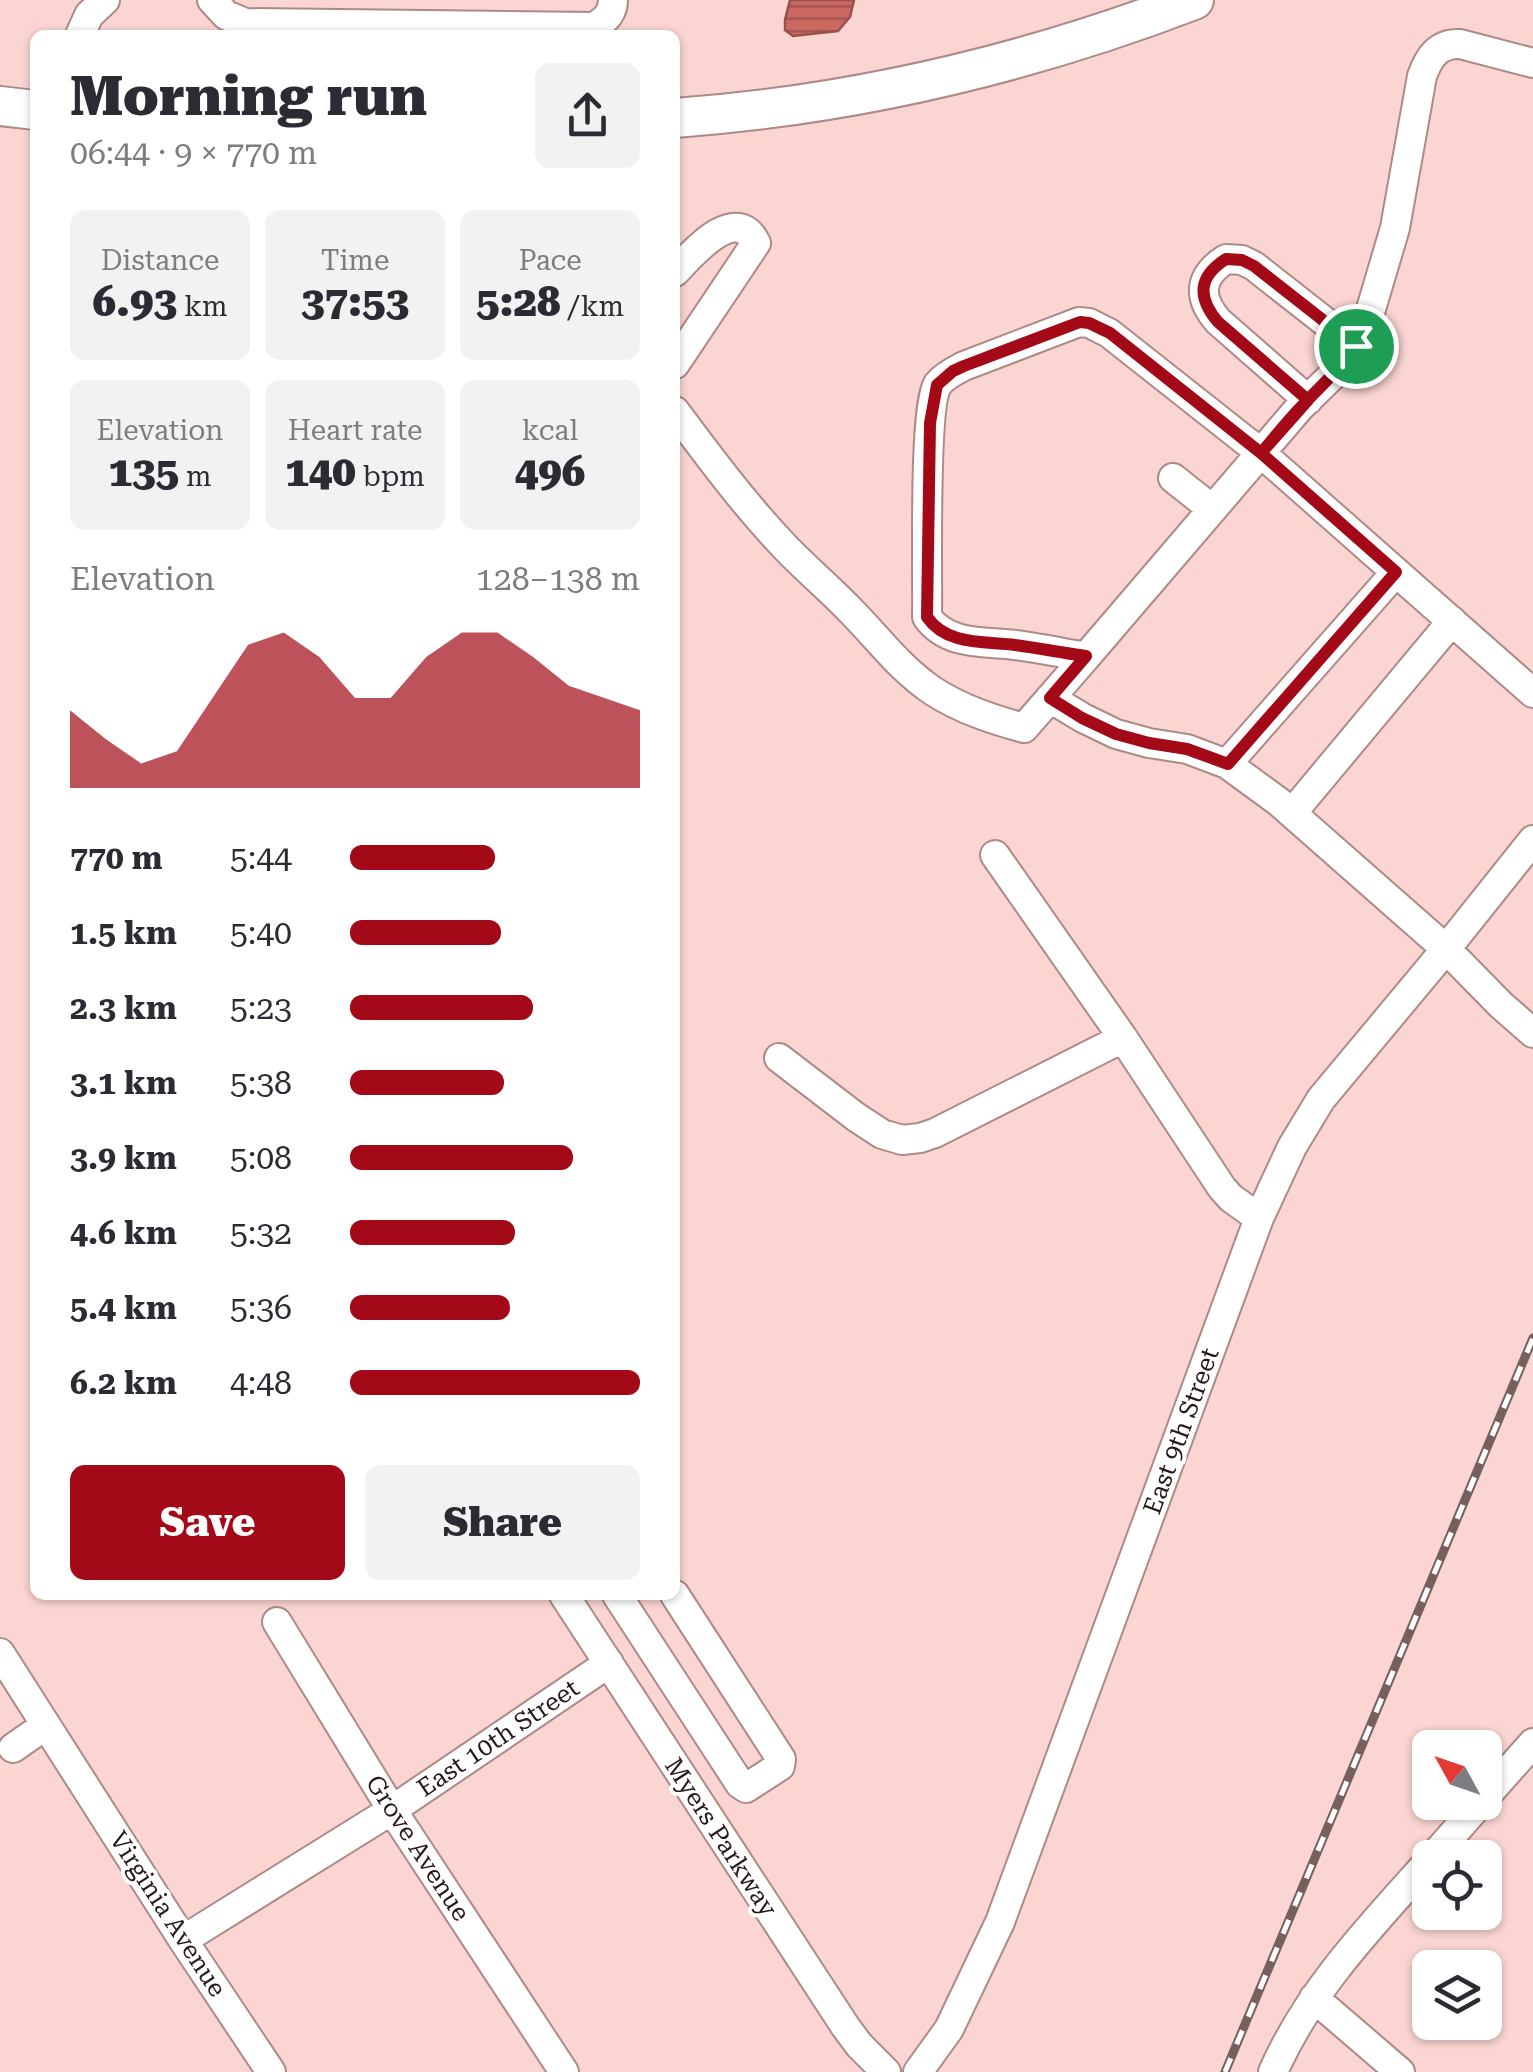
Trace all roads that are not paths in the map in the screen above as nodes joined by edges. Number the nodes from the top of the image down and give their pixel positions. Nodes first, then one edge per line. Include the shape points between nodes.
1 (105, 0) edge
2 (212, 0) edge
3 (613, 0) edge
4 (1194, 0) edge
5 (82, 30) edge
6 (1533, 63) edge
7 (0, 106) edge
8 (30, 109) edge
9 (680, 118) edge
10 (680, 267) edge
11 (1356, 346) junction
12 (680, 357) edge
13 (1308, 400) junction
14 (680, 418) edge
15 (1261, 453) junction
16 (1173, 478) dead end
17 (1212, 510) junction
18 (1396, 572) junction
19 (1452, 621) junction
20 (1086, 656) junction
21 (1530, 686) edge
22 (1050, 698) junction
23 (1228, 764) junction
24 (1292, 814) junction
25 (1533, 840) edge
26 (995, 856) dead end
27 (1446, 949) junction
28 (1533, 1033) edge
29 (1123, 1038) junction
30 (779, 1058) dead end
31 (1259, 1218) junction
32 (567, 1600) edge
33 (620, 1600) edge
34 (678, 1600) edge
35 (277, 1622) dead end
36 (1, 1655) edge
37 (609, 1663) junction
38 (46, 1725) junction
39 (1533, 1743) edge
40 (13, 1748) dead end
41 (1502, 1778) edge
42 (392, 1810) junction
43 (1465, 1820) edge
44 (1448, 1840) edge
45 (1412, 1881) edge
46 (183, 1940) junction
47 (1314, 1998) junction
48 (271, 2072) edge
49 (564, 2072) edge
50 (886, 2072) edge
51 (918, 2072) edge
52 (1273, 2072) edge
53 (1400, 2072) edge

1 - 5 street
2 - 3 street via 244,23 594,27 609,15
4 - 9 highway via 984,69 797,106
6 - 11 street via 1460,44 1432,54 1422,76 1395,228
7 - 8 highway
10 - 12 street via 721,231 740,228 756,243
11 - 13 street
11 - 13 street via 1254,266 1226,259 1212,271 1203,291 1208,309
13 - 15 street
14 - 22 street via 785,547 911,675 976,714 1024,728
15 - 17 street
15 - 18 street
15 - 20 street via 1089,323 964,366 937,385 930,423 927,617 970,642
16 - 17 street
17 - 20 street
18 - 19 street
18 - 23 street
19 - 21 street
19 - 24 street
20 - 22 street
22 - 23 street via 1116,734
23 - 24 street
24 - 27 street
25 - 27 street, East 9th Street
26 - 29 street
27 - 28 street
27 - 31 street, East 9th Street via 1321,1099
29 - 30 street via 911,1140 874,1130
29 - 31 street via 1222,1188
31 - 51 street, East 9th Street via 1000,1922 949,2028
32 - 37 street, Myers Parkway
33 - 34 street via 746,1788 781,1759
35 - 42 street, Grove Avenue
36 - 38 street, Virginia Avenue
37 - 42 street, East 10th Street
37 - 50 street, Myers Parkway via 846,2026
38 - 40 street
38 - 46 street, Virginia Avenue
39 - 41 street
42 - 46 street, East 10th Street
42 - 49 street, Grove Avenue
43 - 44 street
45 - 47 street
46 - 48 street, Virginia Avenue
47 - 52 street
47 - 53 street

